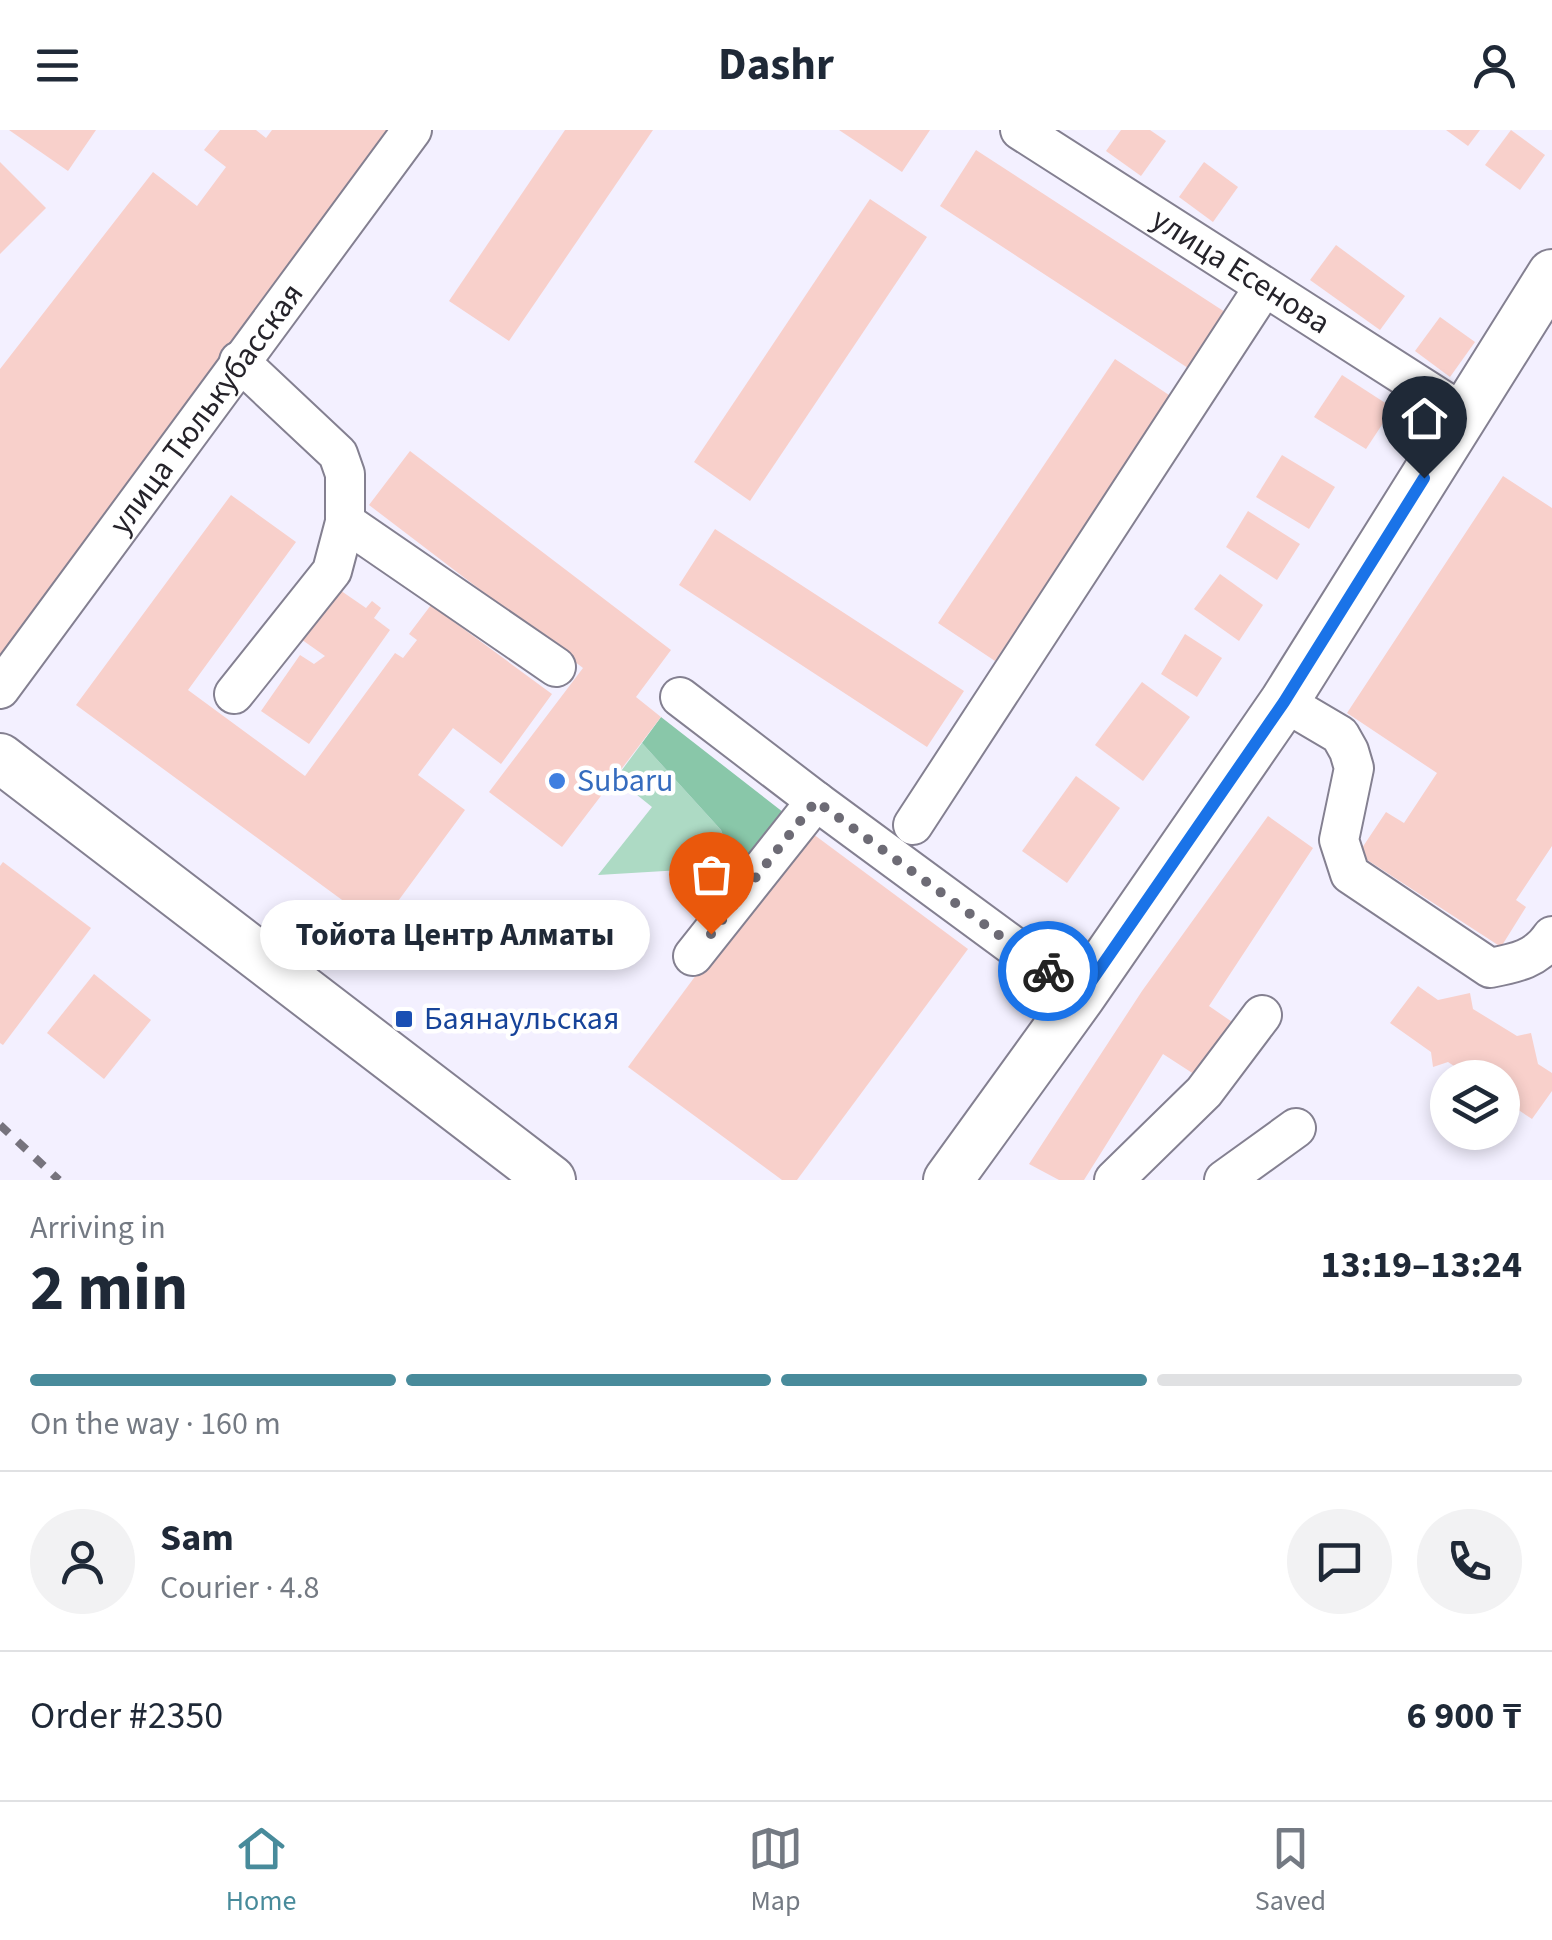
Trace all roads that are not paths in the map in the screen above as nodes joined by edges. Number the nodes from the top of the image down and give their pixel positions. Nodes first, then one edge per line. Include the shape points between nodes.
1 (412, 130) edge
2 (1020, 130) edge
3 (1552, 274) edge
4 (1264, 288) junction
5 (239, 361) junction
6 (1464, 414) junction
7 (345, 522) junction
8 (556, 667) dead end
9 (0, 688) edge
10 (234, 694) dead end
11 (680, 696) dead end
12 (1284, 702) junction
13 (0, 758) edge
14 (816, 801) junction
15 (913, 826) dead end
16 (1552, 936) edge
17 (694, 956) dead end
18 (1490, 968) junction
19 (1552, 975) edge
20 (1081, 996) junction
21 (1262, 1015) dead end
22 (1296, 1128) dead end
23 (551, 1180) edge
24 (948, 1180) edge
25 (1114, 1180) edge
26 (1224, 1180) edge

1 - 5 street, улица Тюлькубасская
2 - 4 street, улица Есенова
3 - 6 main road
4 - 6 street, улица Есенова
4 - 15 street
5 - 7 street via 338,454
5 - 9 street, улица Тюлькубасская
6 - 12 main road
7 - 8 street
7 - 10 street via 332,572
11 - 14 street
12 - 18 street via 1340,735 1349,750 1354,768 1339,840 1350,874
12 - 20 main road
13 - 23 main road
14 - 17 street
14 - 20 street
16 - 18 street via 1522,962
18 - 19 street
20 - 24 main road
21 - 25 street via 1204,1092
22 - 26 street

